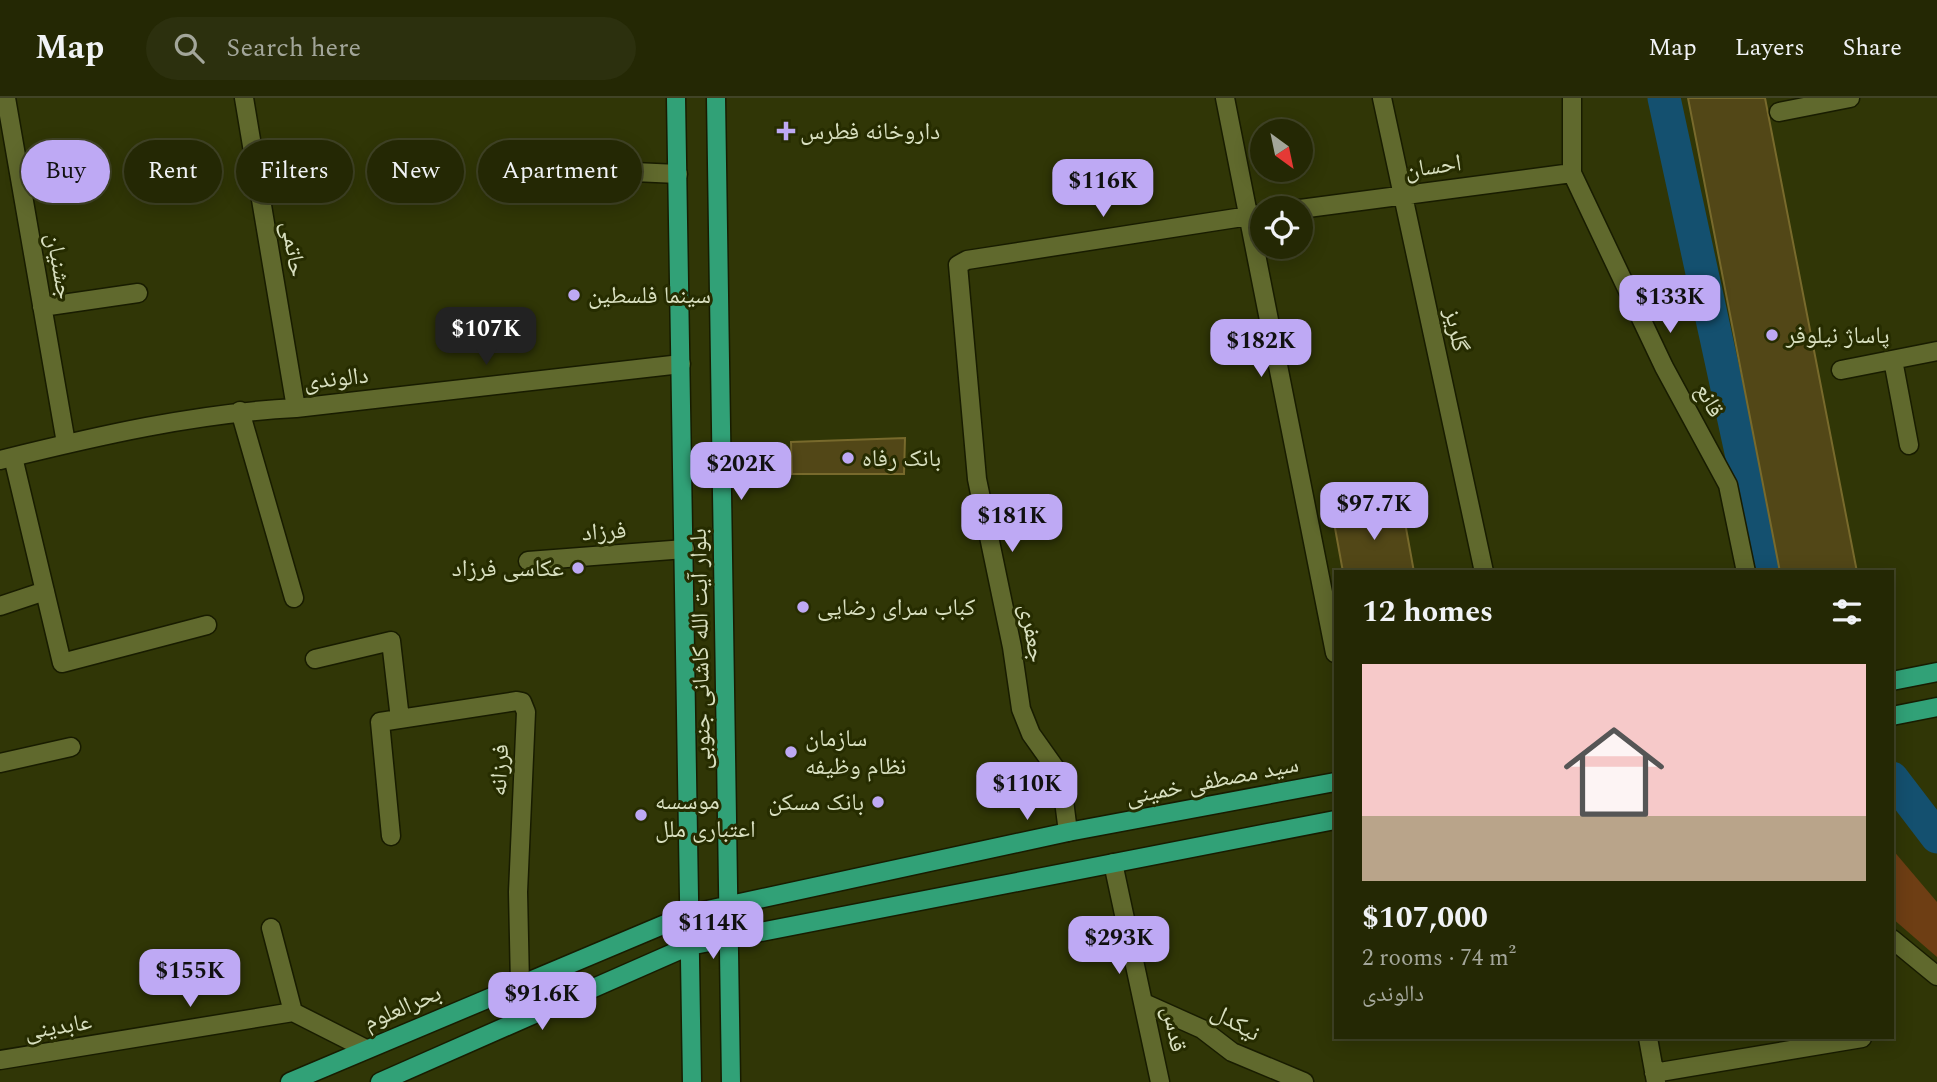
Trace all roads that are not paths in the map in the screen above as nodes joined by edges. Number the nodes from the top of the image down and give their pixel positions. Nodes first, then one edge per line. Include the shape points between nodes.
1 (6, 98) edge
2 (244, 98) edge
3 (677, 98) edge
4 (716, 98) edge
5 (1225, 98) edge
6 (1381, 98) edge
7 (1572, 98) edge
8 (1850, 98) edge
9 (1779, 112) dead end
10 (642, 172) edge
11 (1572, 173) junction
12 (678, 174) junction
13 (1402, 195) junction
14 (1250, 196) edge
15 (1313, 207) edge
16 (1250, 216) edge
17 (1263, 259) edge
18 (138, 293) dead end
19 (42, 307) junction
20 (1937, 351) edge
21 (1893, 360) junction
22 (681, 364) junction
23 (1841, 370) dead end
24 (296, 408) junction
25 (240, 411) junction
26 (66, 443) junction
27 (1909, 445) dead end
28 (7, 459) edge
29 (685, 549) junction
30 (528, 561) dead end
31 (1484, 570) edge
32 (1746, 570) edge
33 (45, 591) junction
34 (294, 598) dead end
35 (0, 606) edge
36 (207, 625) dead end
37 (1334, 648) edge
38 (315, 659) dead end
39 (1937, 672) edge
40 (1894, 681) edge
41 (1937, 707) edge
42 (1894, 716) edge
43 (400, 719) junction
44 (71, 747) dead end
45 (0, 763) edge
46 (1334, 782) edge
47 (1334, 820) edge
48 (1068, 832) junction
49 (391, 836) dead end
50 (1114, 863) junction
51 (728, 906) junction
52 (689, 914) junction
53 (271, 928) dead end
54 (729, 938) junction
55 (1894, 941) edge
56 (689, 946) junction
57 (1937, 976) edge
58 (520, 985) junction
59 (1144, 1003) junction
60 (293, 1012) junction
61 (1648, 1039) edge
62 (1857, 1039) edge
63 (366, 1049) junction
64 (0, 1060) edge
65 (1655, 1077) edge
66 (290, 1082) edge
67 (380, 1082) edge
68 (692, 1082) edge
69 (731, 1082) edge
70 (1160, 1082) edge
71 (1304, 1082) edge

1 - 19 street, جشنیان
2 - 24 street, حاتمی
3 - 12 main road, بلوار آیت الله کاشانی جنوبی
4 - 51 main road, بلوار آیت الله کاشانی جنوبی
5 - 14 street
6 - 13 street, گلریز
7 - 11 street, قانع
8 - 9 street
10 - 12 street
11 - 13 street, احسان
11 - 32 street, قانع via 1664,367 1728,485
12 - 22 main road, بلوار آیت الله کاشانی جنوبی
13 - 15 street, احسان
13 - 31 street, گلریز
16 - 48 street, جعفری via 958,265 976,479 1013,647 1021,709 1031,734 1058,772
17 - 37 street
18 - 19 street
19 - 26 street, جشنیان
20 - 21 street
21 - 23 street
21 - 27 street
22 - 24 street, دالوندی
22 - 29 main road, بلوار آیت الله کاشانی جنوبی
24 - 25 street, دالوندی
25 - 26 street, دالوندی
25 - 34 street
26 - 28 street, دالوندی
28 - 33 street
29 - 30 street, فرزاد
29 - 52 main road, بلوار آیت الله کاشانی جنوبی
33 - 35 street
33 - 36 street via 62,663
38 - 43 street via 391,641
39 - 40 main road
41 - 42 main road
43 - 49 street, فرزانه via 380,722
43 - 58 street, فرزانه via 517,701 526,708 518,892
44 - 45 street
46 - 48 main road, سید مصطفی خمینی
47 - 50 main road
48 - 51 main road, سید مصطفی خمینی
50 - 54 main road
50 - 59 street, قدس
51 - 52 main road, سید مصطفی خمینی
51 - 54 main road, بلوار آیت الله کاشانی جنوبی
52 - 56 main road, بلوار آیت الله کاشانی جنوبی
52 - 58 main road, بحرالعلوم
53 - 60 street
54 - 56 main road
54 - 69 main road, بلوار آیت الله کاشانی جنوبی
55 - 57 street
56 - 67 main road
56 - 68 main road, بلوار آیت الله کاشانی جنوبی
58 - 63 main road, بحرالعلوم
59 - 70 street, قدس
59 - 71 street, نیکدل via 1202,1029 1232,1052
60 - 63 street
60 - 64 street, عابدینی
61 - 65 street
62 - 65 street
63 - 66 main road, بحرالعلوم

